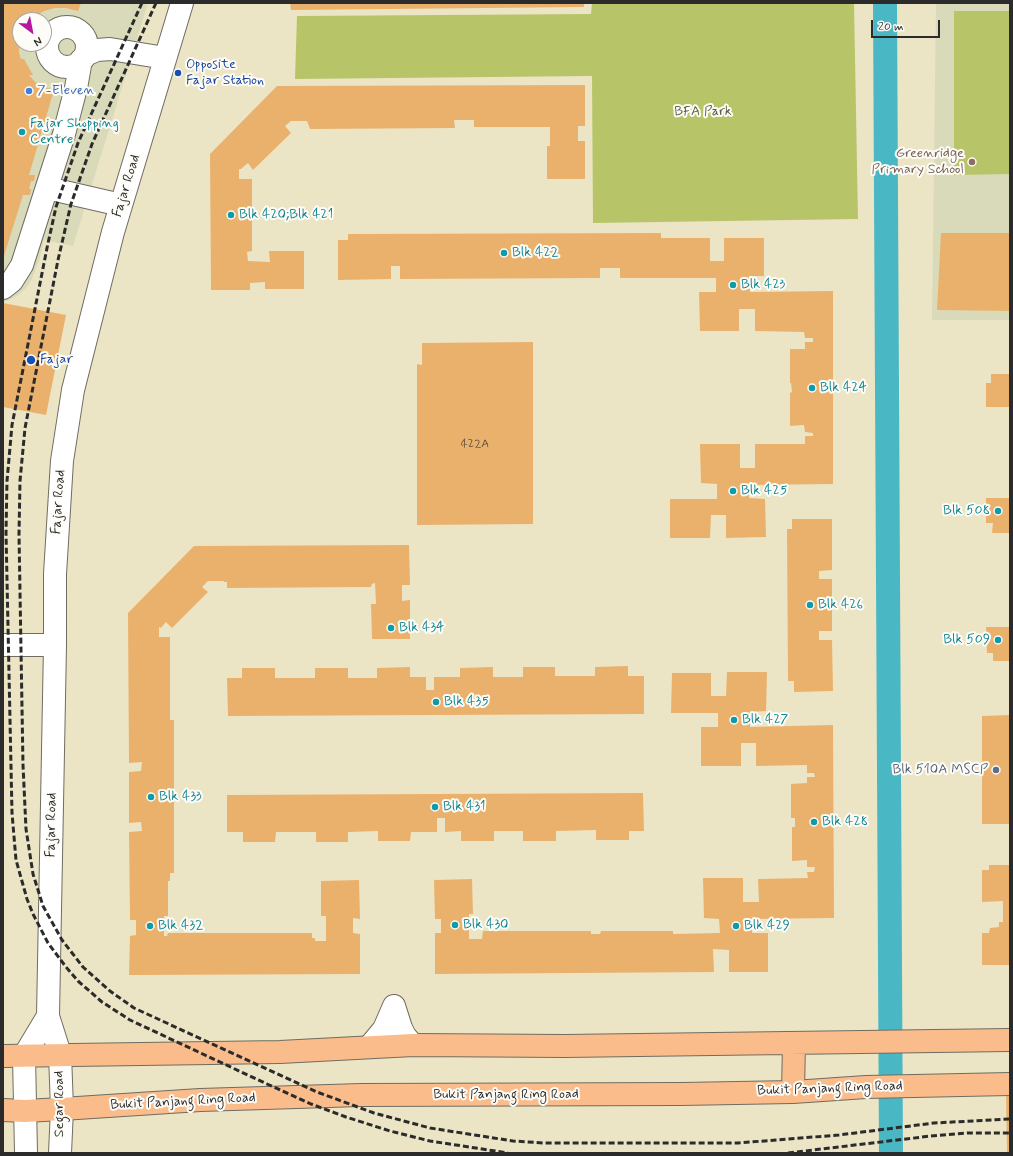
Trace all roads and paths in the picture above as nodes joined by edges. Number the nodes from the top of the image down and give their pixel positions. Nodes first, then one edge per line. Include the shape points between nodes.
1 (182, 3) edge
2 (165, 58) junction
3 (48, 188) junction
4 (121, 205) junction
5 (3, 288) edge
6 (54, 644) junction
7 (3, 645) edge
8 (48, 1016) junction
9 (1010, 1040) edge
10 (794, 1042) junction
11 (413, 1045) junction
12 (369, 1047) junction
13 (60, 1054) junction
14 (3, 1056) edge
15 (24, 1056) junction
16 (1010, 1084) edge
17 (793, 1092) junction
18 (62, 1109) junction
19 (3, 1110) edge
20 (25, 1111) junction
21 (26, 1153) edge
22 (60, 1153) edge

1 - 2 street, Fajar Road
2 - 3 street via 110,49 97,50 83,58
2 - 4 street, Fajar Road
3 - 4 street
3 - 5 street via 22,265 16,276
4 - 6 street, Fajar Road via 73,390 62,461 54,574
6 - 7 street
6 - 8 street, Fajar Road
8 - 13 street, Fajar Road
8 - 15 street
9 - 10 main road
10 - 11 main road via 565,1046
10 - 17 main road
11 - 12 main road
11 - 12 street via 401,1028 394,1006 384,1029
12 - 13 main road via 280,1052
13 - 15 main road
13 - 18 street, Segar Road
14 - 15 main road
15 - 20 street
16 - 17 main road, Bukit Panjang Ring Road via 866,1087
17 - 18 main road, Bukit Panjang Ring Road via 361,1095 200,1100
18 - 20 main road, Bukit Panjang Ring Road
18 - 22 street, Segar Road
19 - 20 main road, Bukit Panjang Ring Road
20 - 21 street

